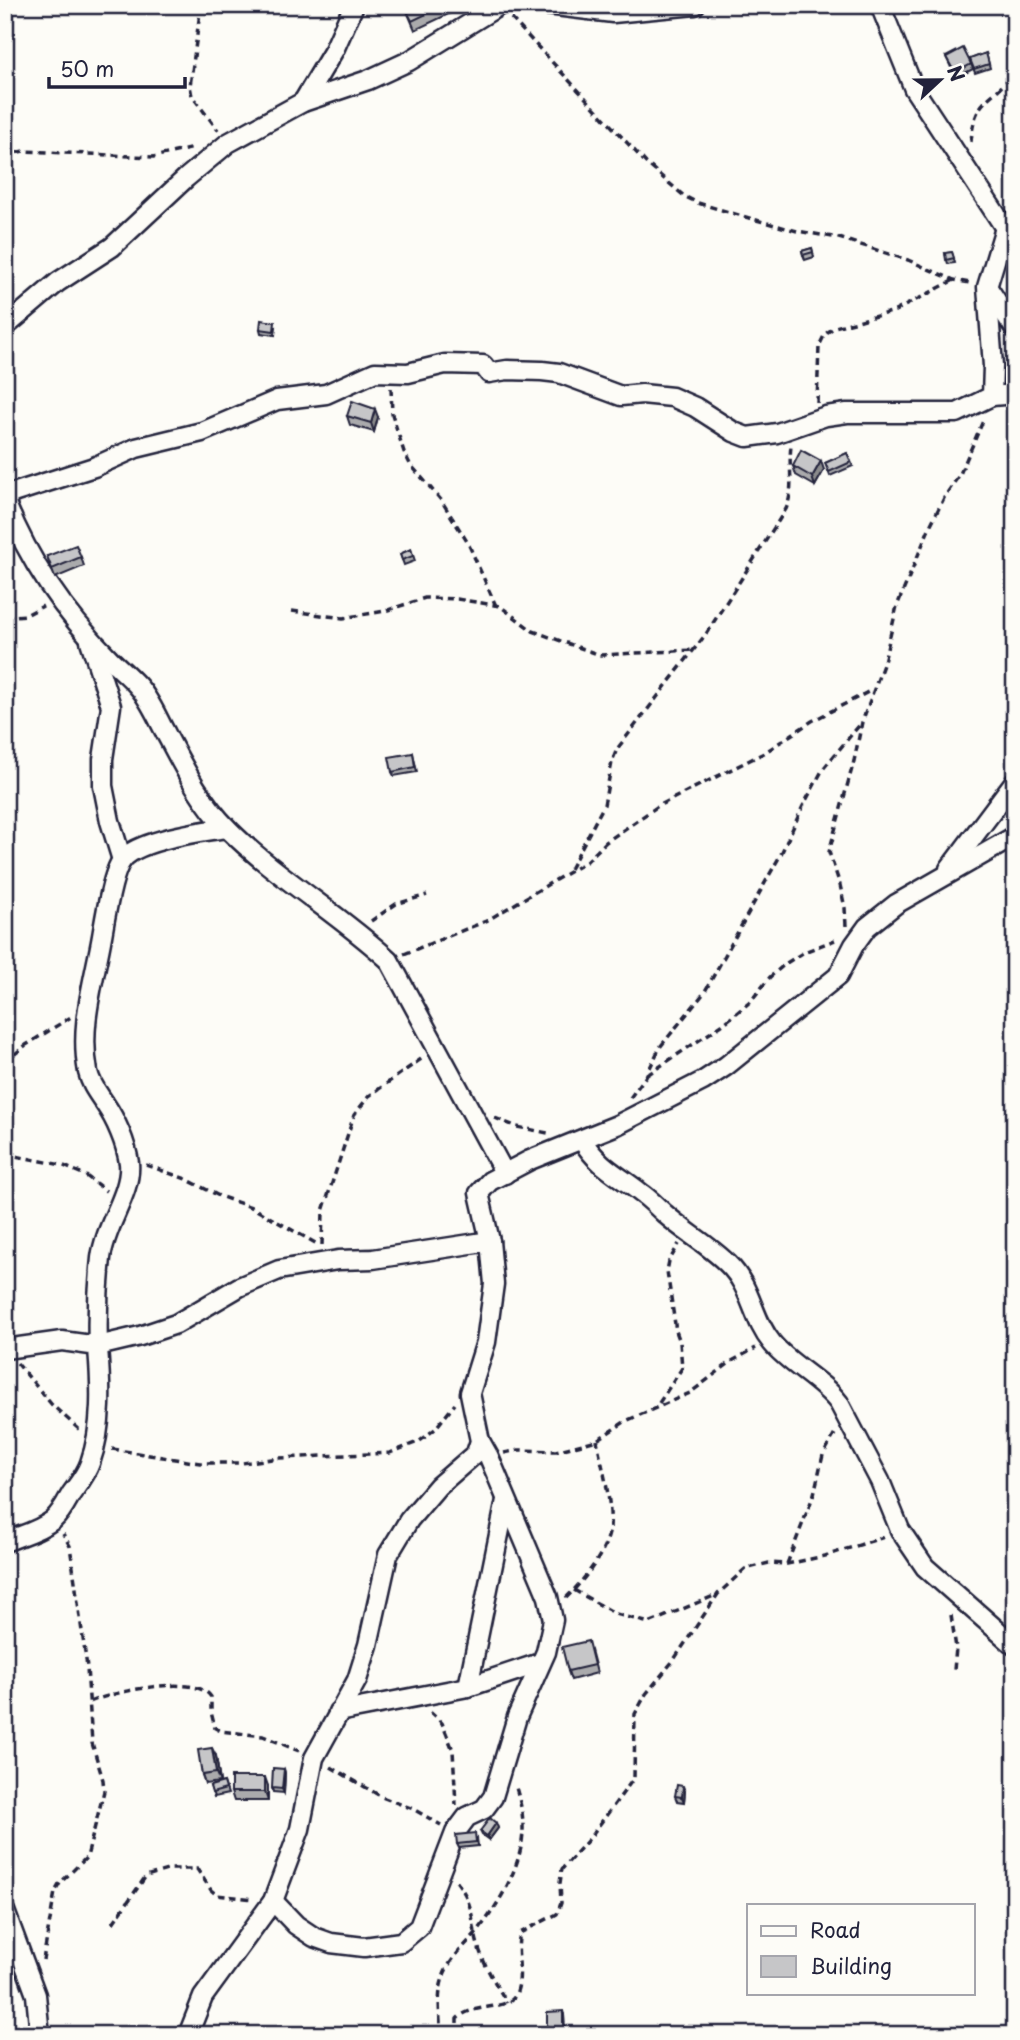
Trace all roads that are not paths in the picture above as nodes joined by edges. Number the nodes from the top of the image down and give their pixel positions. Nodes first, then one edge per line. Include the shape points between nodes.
1 (354, 5) edge
2 (547, 5) edge
3 (695, 5) edge
4 (880, 5) edge
5 (504, 10) edge
6 (303, 102) junction
7 (1010, 234) edge
8 (987, 287) junction
9 (5, 327) edge
10 (1015, 329) edge
11 (1015, 394) edge
12 (992, 396) junction
13 (5, 500) edge
14 (88, 635) junction
15 (1015, 781) edge
16 (227, 828) junction
17 (1015, 836) edge
18 (122, 860) junction
19 (943, 878) junction
20 (582, 1140) junction
21 (505, 1174) junction
22 (490, 1241) junction
23 (98, 1346) junction
24 (6, 1349) edge
25 (480, 1441) junction
26 (506, 1500) junction
27 (5, 1542) edge
28 (1015, 1646) edge
29 (540, 1663) junction
30 (468, 1687) junction
31 (338, 1712) junction
32 (273, 1901) junction
33 (5, 1911) edge
34 (40, 2035) edge
35 (188, 2035) edge

1 - 6 street
2 - 3 street via 613,13
4 - 7 street via 914,89
5 - 6 street via 368,80
6 - 9 street via 221,148 112,247 58,282
7 - 8 street
8 - 10 street
8 - 12 street
11 - 12 street
12 - 13 street via 957,413 847,413 747,437 672,397 621,396 559,373 489,373 483,365 444,364 408,373 375,372 326,394 277,400 202,432 136,448 13,493
13 - 14 street via 22,542 56,597
14 - 16 street via 139,686 188,775
14 - 18 street via 111,706 103,786
15 - 19 street
16 - 18 street via 187,833
16 - 21 street via 389,960
17 - 19 street
18 - 23 street via 109,898 87,1007 89,1074 128,1161 127,1186 103,1241
19 - 20 street via 896,904 867,927 838,976 703,1081
20 - 21 street
20 - 28 street via 603,1167 641,1192 740,1276 770,1340 831,1392 848,1418 900,1530 925,1567
21 - 22 street via 490,1181 479,1194
22 - 23 street via 279,1270 260,1276 176,1324
22 - 25 street via 495,1284 491,1316 470,1393
23 - 24 street via 62,1341
23 - 27 street via 101,1371 95,1441 84,1476 56,1517
25 - 26 street
25 - 31 street via 476,1453 438,1486 409,1520 388,1555 357,1680
26 - 29 street via 548,1597 553,1620
26 - 30 street
29 - 30 street
29 - 32 street via 493,1797 484,1810 467,1817 458,1829 419,1927 401,1942 364,1947 331,1943 296,1925
30 - 31 street
31 - 32 street via 314,1758 300,1829
32 - 35 street via 203,1997
33 - 34 street via 36,1995

